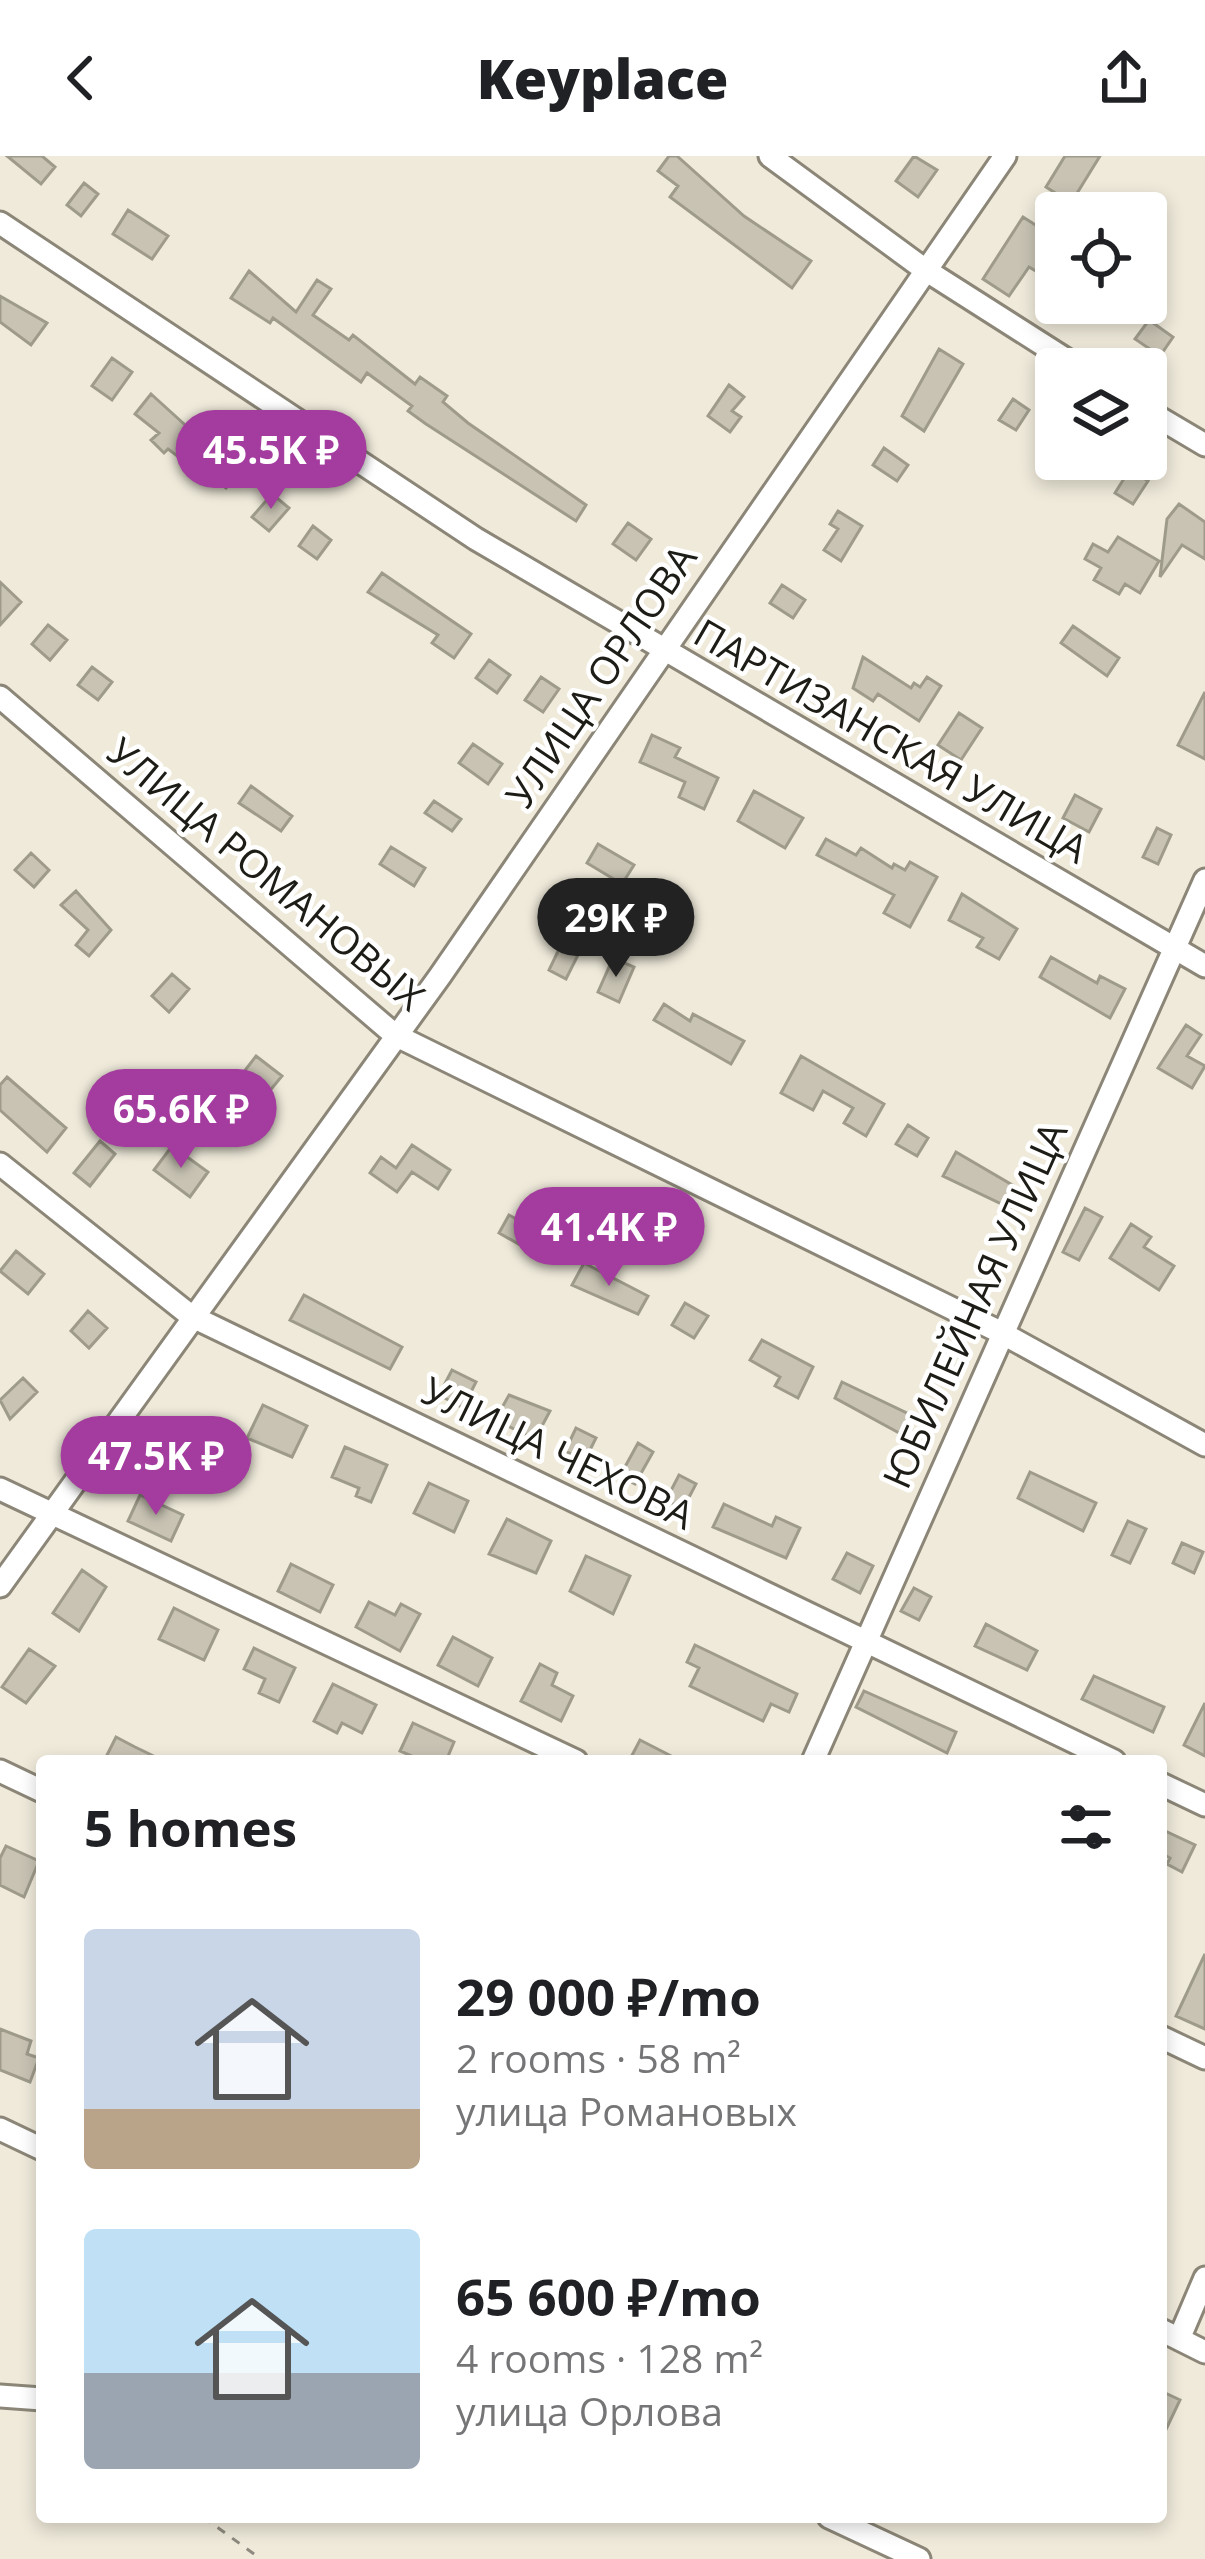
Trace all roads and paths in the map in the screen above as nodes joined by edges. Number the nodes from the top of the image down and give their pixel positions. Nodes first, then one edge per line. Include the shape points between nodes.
1 (770, 156) edge
2 (1005, 156) edge
3 (0, 224) edge
4 (925, 269) junction
5 (1048, 348) edge
6 (1167, 423) edge
7 (1205, 446) edge
8 (662, 649) junction
9 (0, 697) edge
10 (1205, 880) edge
11 (1176, 949) junction
12 (1205, 966) edge
13 (394, 1035) junction
14 (0, 1164) edge
15 (191, 1316) junction
16 (1000, 1332) junction
17 (1205, 1444) edge
18 (0, 1490) edge
19 (52, 1516) junction
20 (0, 1586) edge
21 (865, 1641) junction
22 (563, 1755) edge
23 (815, 1755) edge
24 (1102, 1755) edge
25 (0, 1771) edge
26 (1167, 1787) edge
27 (36, 1788) edge
28 (1205, 1805) edge
29 (1167, 2040) edge
30 (1205, 2058) edge
31 (0, 2129) edge
32 (36, 2146) edge
33 (1205, 2278) edge
34 (1170, 2334) edge
35 (1205, 2352) edge
36 (0, 2396) edge
37 (36, 2399) edge
38 (211, 2523) edge
39 (842, 2523) edge
40 (261, 2559) edge
41 (919, 2559) edge

1 - 4 street
2 - 4 street, УЛИЦА ОРЛОВА
3 - 8 street, ПАРТИЗАНСКАЯ УЛИЦА via 285,417
4 - 5 street
4 - 8 street, УЛИЦА ОРЛОВА
6 - 7 street
8 - 11 street, ПАРТИЗАНСКАЯ УЛИЦА
8 - 13 street, УЛИЦА ОРЛОВА
9 - 13 street, УЛИЦА РОМАНОВЫХ
10 - 11 street, ЮБИЛЕЙНАЯ УЛИЦА
11 - 12 street, ПАРТИЗАНСКАЯ УЛИЦА
11 - 16 street, ЮБИЛЕЙНАЯ УЛИЦА
13 - 15 street, УЛИЦА ОРЛОВА
13 - 16 street, УЛИЦА РОМАНОВЫХ
14 - 15 street, УЛИЦА ЧЕХОВА
15 - 19 street, УЛИЦА ОРЛОВА
15 - 21 street, УЛИЦА ЧЕХОВА
16 - 17 street, УЛИЦА РОМАНОВЫХ
16 - 21 street, ЮБИЛЕЙНАЯ УЛИЦА
18 - 19 street
19 - 20 street, УЛИЦА ОРЛОВА
19 - 22 street
21 - 23 street, ЮБИЛЕЙНАЯ УЛИЦА
21 - 24 street, УЛИЦА ЧЕХОВА
25 - 27 street
26 - 28 street
29 - 30 street
31 - 32 street
33 - 34 street
34 - 35 street
36 - 37 street
38 - 40 path
39 - 41 street

